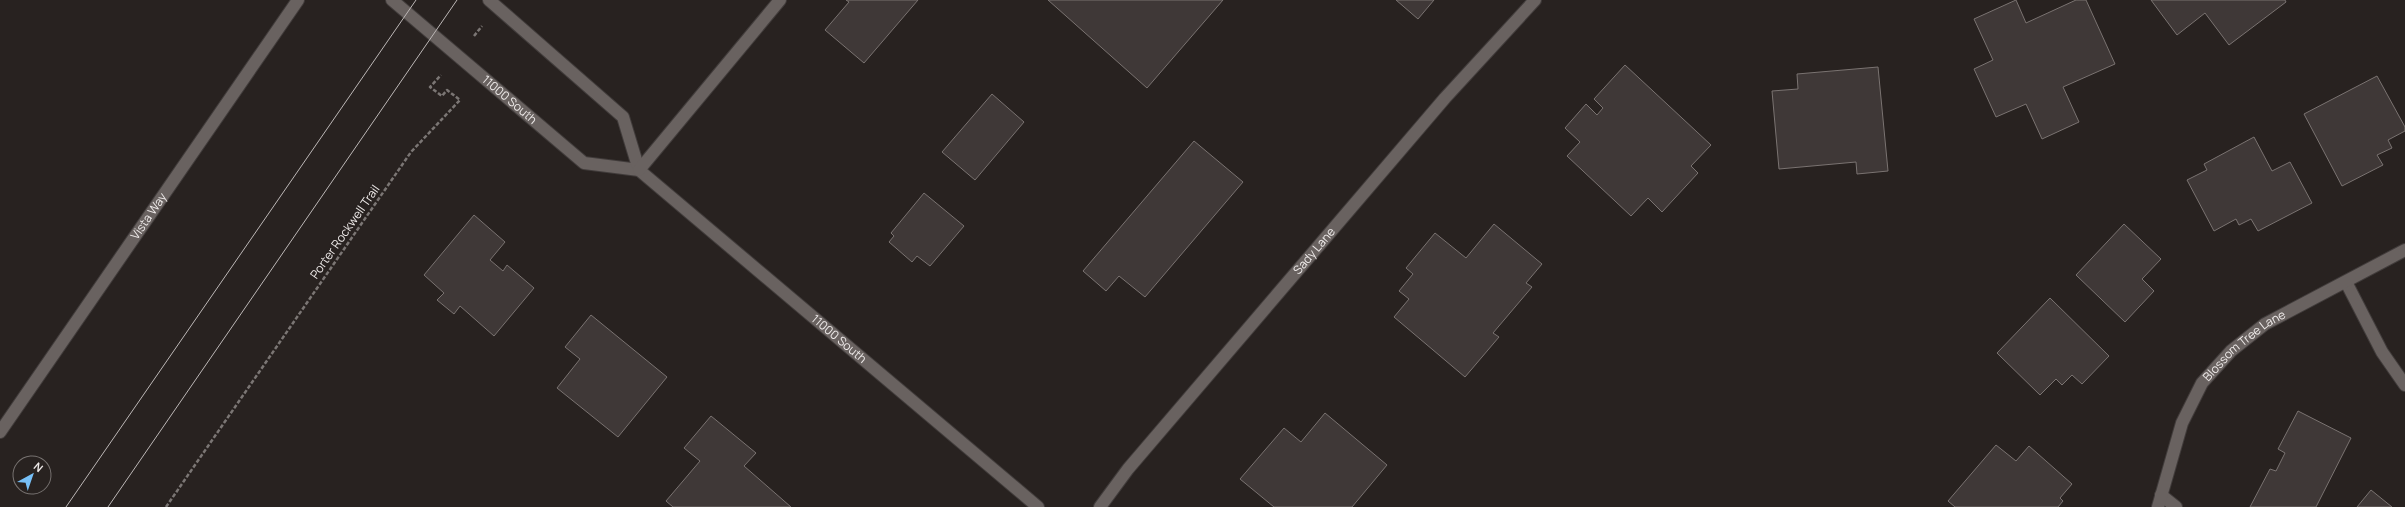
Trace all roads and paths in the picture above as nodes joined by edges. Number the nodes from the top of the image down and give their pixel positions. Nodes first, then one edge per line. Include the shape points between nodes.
1 (298, 0) edge
2 (392, 0) edge
3 (780, 0) edge
4 (1536, 0) edge
5 (493, 4) edge
6 (457, 55) junction
7 (639, 170) junction
8 (2405, 250) edge
9 (2346, 282) junction
10 (2405, 385) edge
11 (0, 432) edge
12 (2161, 495) junction
13 (166, 507) edge
14 (1038, 507) edge
15 (1100, 507) edge
16 (2158, 507) edge
17 (2176, 507) edge

1 - 11 street, Vista Way
2 - 6 street, 11000 South
3 - 7 street
4 - 15 street, Sady Lane via 1439,104 1128,469
5 - 6 path, Porter Rockwell Trail
5 - 7 street via 623,117
6 - 7 street, 11000 South via 584,163
6 - 13 path, Porter Rockwell Trail via 430,87 442,96 447,90 460,100 411,152
7 - 14 street, 11000 South
8 - 9 street, Blossom Tree Lane
9 - 10 street via 2382,352
9 - 12 street, Blossom Tree Lane via 2266,324 2231,351 2202,383 2182,423
12 - 16 street, Blossom Tree Lane
12 - 17 street

